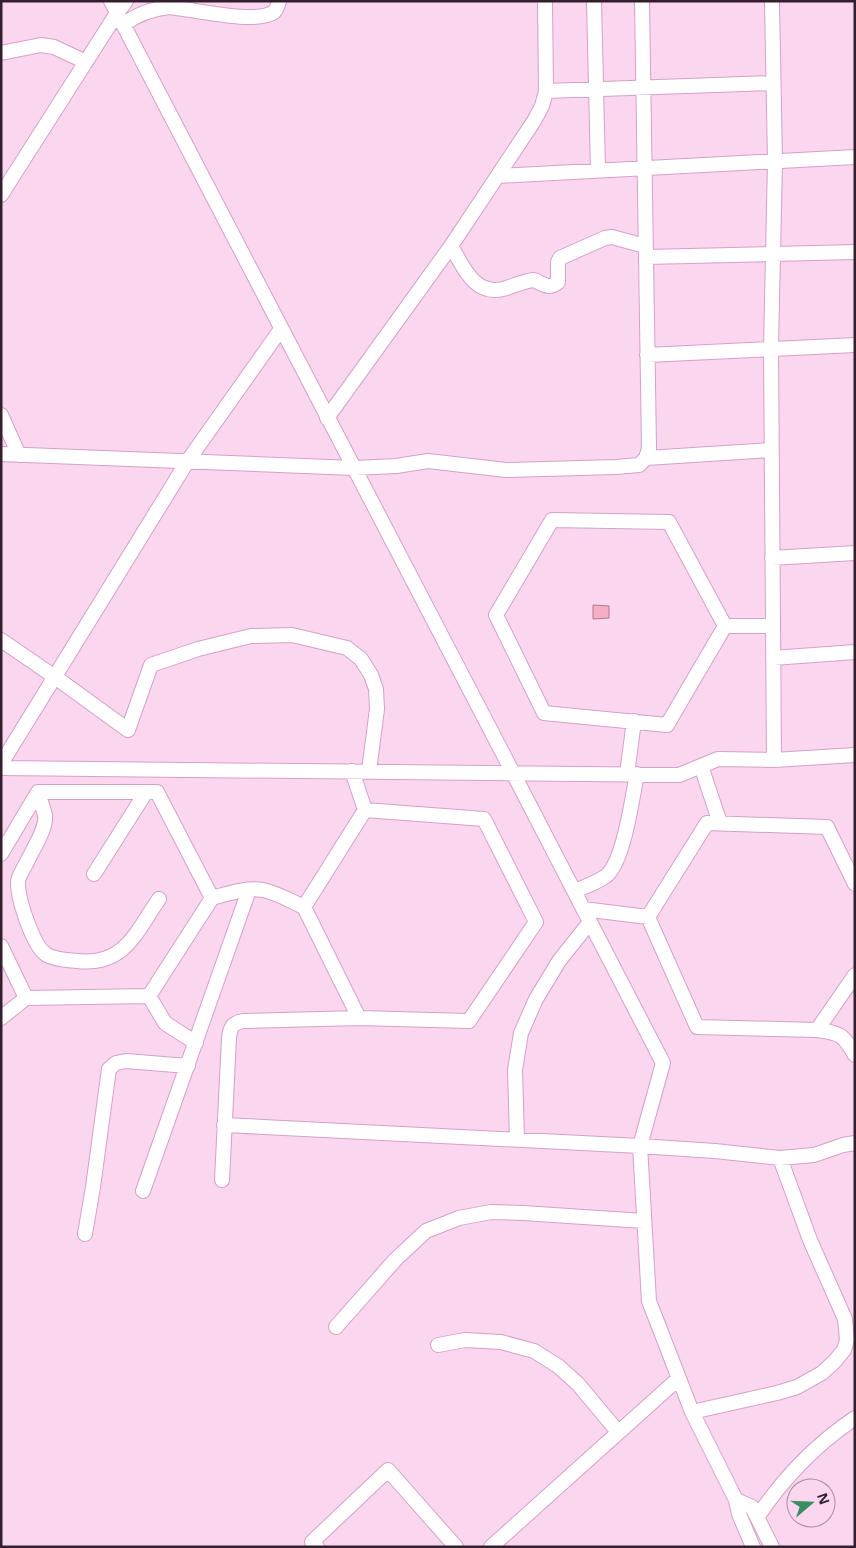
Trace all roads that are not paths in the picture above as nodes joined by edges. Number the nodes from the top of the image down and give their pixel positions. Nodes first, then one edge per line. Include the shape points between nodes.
1 (126, 1) edge
2 (279, 1) edge
3 (545, 1) edge
4 (594, 1) edge
5 (642, 1) edge
6 (772, 1) edge
7 (117, 13) edge
8 (1, 53) edge
9 (86, 62) junction
10 (773, 84) junction
11 (643, 88) junction
12 (596, 90) junction
13 (546, 91) junction
14 (855, 157) edge
15 (775, 162) junction
16 (644, 168) junction
17 (598, 171) junction
18 (498, 176) junction
19 (5, 179) edge
20 (1, 195) edge
21 (451, 246) junction
22 (646, 252) junction
23 (855, 252) edge
24 (773, 254) junction
25 (281, 329) junction
26 (855, 344) edge
27 (771, 348) junction
28 (647, 354) junction
29 (1, 416) edge
30 (328, 418) junction
31 (772, 450) junction
32 (1, 454) edge
33 (19, 455) junction
34 (646, 458) junction
35 (187, 462) junction
36 (354, 468) junction
37 (855, 552) edge
38 (772, 558) junction
39 (725, 626) junction
40 (773, 626) junction
41 (1, 640) edge
42 (855, 652) edge
43 (773, 658) junction
44 (55, 676) junction
45 (634, 722) junction
46 (855, 755) edge
47 (774, 760) junction
48 (1, 766) edge
49 (701, 766) junction
50 (171, 770) junction
51 (352, 771) junction
52 (369, 771) junction
53 (514, 773) junction
54 (632, 774) junction
55 (38, 792) junction
56 (151, 792) junction
57 (365, 810) junction
58 (720, 824) junction
59 (1, 854) edge
60 (94, 874) dead end
61 (855, 884) edge
62 (248, 890) junction
63 (574, 891) junction
64 (159, 898) dead end
65 (212, 898) junction
66 (304, 907) junction
67 (583, 909) junction
68 (648, 917) junction
69 (590, 922) junction
70 (1, 946) edge
71 (855, 975) edge
72 (149, 996) junction
73 (26, 998) junction
74 (1, 1018) edge
75 (360, 1018) junction
76 (817, 1030) junction
77 (196, 1043) junction
78 (855, 1055) edge
79 (188, 1066) junction
80 (224, 1125) junction
81 (517, 1140) junction
82 (855, 1143) edge
83 (640, 1146) junction
84 (780, 1158) junction
85 (222, 1180) dead end
86 (143, 1191) dead end
87 (644, 1222) junction
88 (85, 1234) dead end
89 (336, 1327) dead end
90 (438, 1345) dead end
91 (678, 1379) junction
92 (692, 1412) junction
93 (855, 1418) edge
94 (618, 1432) junction
95 (736, 1500) junction
96 (758, 1516) junction
97 (314, 1544) edge
98 (456, 1547) edge
99 (491, 1547) edge
100 (753, 1547) edge
101 (772, 1547) edge

1 - 7 street
2 - 7 street via 273,12 258,18 169,7 133,18
3 - 13 street
4 - 12 street
5 - 11 street
6 - 10 street
7 - 9 street
7 - 25 street
8 - 9 street via 41,45 54,47
9 - 19 street
10 - 11 street
10 - 15 street
11 - 12 street
11 - 16 street
12 - 13 street
12 - 17 street
13 - 18 street via 542,106
14 - 15 street
15 - 16 street
15 - 24 street
16 - 17 street
16 - 22 street
17 - 18 street
18 - 21 street
19 - 20 street
21 - 22 street via 469,277 484,289 492,290 534,280 545,286 555,285 560,258 605,238 612,237
21 - 30 street
22 - 24 street
22 - 28 street
23 - 24 street
24 - 27 street
25 - 30 street
25 - 35 street
26 - 27 street
27 - 28 street
27 - 31 street
28 - 34 street via 649,448
29 - 33 street
30 - 36 street
31 - 34 street
31 - 38 street
32 - 33 street
33 - 35 street
34 - 36 street via 639,465 616,467 506,470 428,461
35 - 36 street
35 - 44 street
36 - 53 street
37 - 38 street
38 - 40 street
39 - 40 street
39 - 45 street via 667,725
39 - 45 street via 669,522 552,520 496,615 544,713
40 - 43 street
41 - 44 street
42 - 43 street
43 - 47 street
44 - 48 street
44 - 52 street via 128,730 150,665 251,636 292,635 347,648 361,659 376,689 377,709
45 - 54 street
46 - 47 street
47 - 49 street via 718,759
48 - 50 street
49 - 54 street via 679,774
49 - 58 street
50 - 51 street
50 - 56 street
51 - 52 street
51 - 57 street
52 - 53 street
53 - 54 street
53 - 63 street
54 - 63 street via 616,864 607,876
55 - 56 street
55 - 59 street
55 - 64 street via 45,815 44,826 18,881 26,919 36,943 46,954 89,962 111,957 128,943
56 - 60 street
56 - 65 street
57 - 66 street
57 - 75 street via 484,819 536,922 468,1021
58 - 61 street via 827,827
58 - 68 street via 707,823
62 - 65 street
62 - 66 street via 262,890
62 - 77 street
63 - 67 street
65 - 72 street
66 - 75 street
67 - 68 street
67 - 69 street
68 - 76 street via 697,1027
69 - 81 street via 559,961 536,999 521,1033 515,1070
69 - 83 street via 662,1063
70 - 73 street
71 - 76 street
72 - 73 street
72 - 77 street via 166,1023
73 - 74 street
75 - 80 street via 236,1022 230,1032
76 - 78 street via 835,1032 846,1040
77 - 79 street
79 - 86 street
79 - 88 street via 126,1061 109,1069
80 - 81 street
80 - 85 street
81 - 83 street
82 - 84 street via 814,1155
83 - 84 street
83 - 87 street
84 - 92 street via 810,1240 845,1318 847,1340 844,1350 822,1373 797,1387
87 - 89 street via 491,1212 459,1218 426,1232 395,1260
87 - 91 street via 649,1301
90 - 94 street via 465,1340 501,1342 534,1351 578,1384
91 - 92 street
91 - 94 street
92 - 95 street
93 - 96 street via 797,1465
94 - 99 street
95 - 96 street via 752,1507
95 - 100 street
96 - 101 street
97 - 98 street via 388,1470

